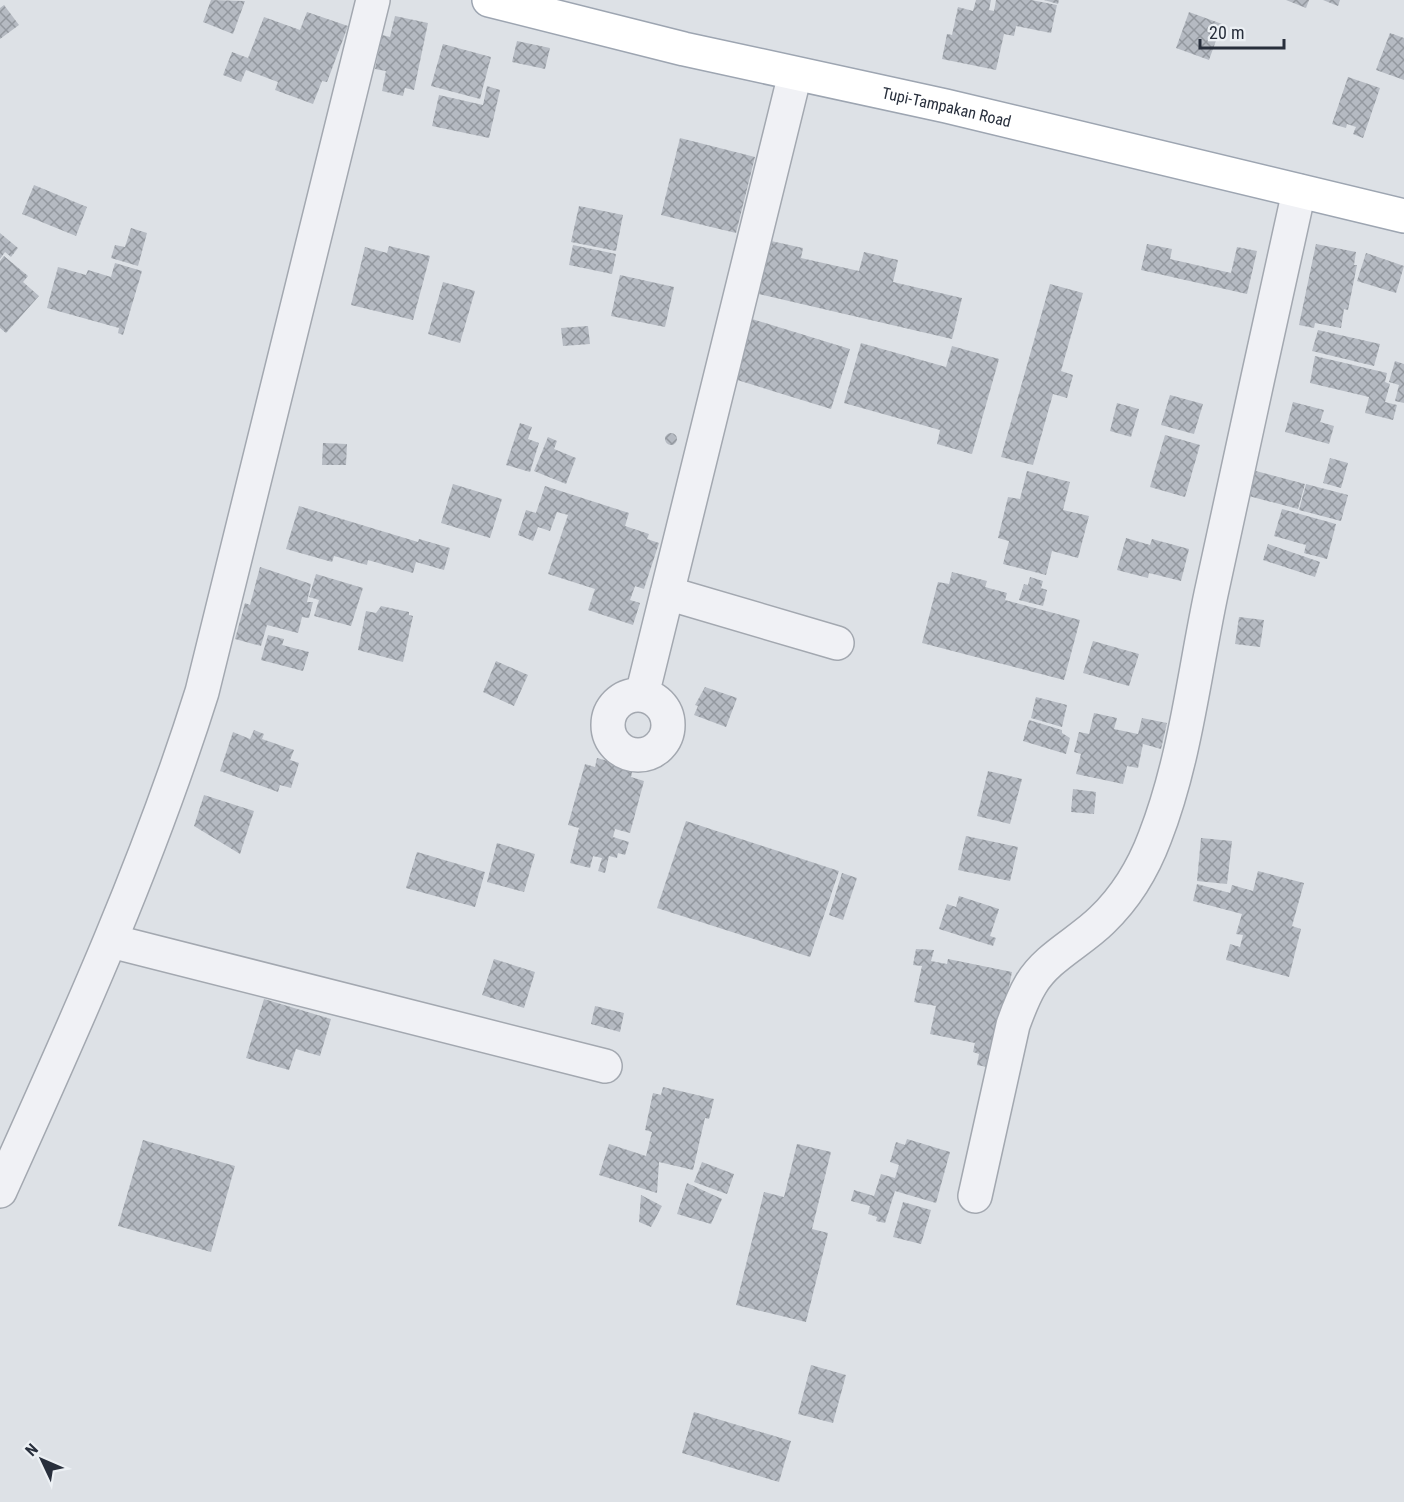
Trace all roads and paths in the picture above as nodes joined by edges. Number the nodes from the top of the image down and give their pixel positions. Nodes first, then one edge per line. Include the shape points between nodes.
1 (374, 0) edge
2 (489, 0) edge
3 (795, 74) junction
4 (1299, 191) junction
5 (1404, 216) edge
6 (667, 593) junction
7 (837, 643) dead end
8 (642, 695) dead end
9 (111, 940) junction
10 (605, 1066) dead end
11 (0, 1191) edge
12 (975, 1196) dead end

1 - 9 street via 202,692 178,769
2 - 3 main road, Tupi-Tampakan Road
3 - 4 main road, Tupi-Tampakan Road
3 - 6 street
4 - 5 main road, Tupi-Tampakan Road
4 - 12 street via 1174,780 1155,838 1122,898 1080,940 1045,967 1021,1001
6 - 7 street
6 - 8 street
9 - 10 street
9 - 11 street

